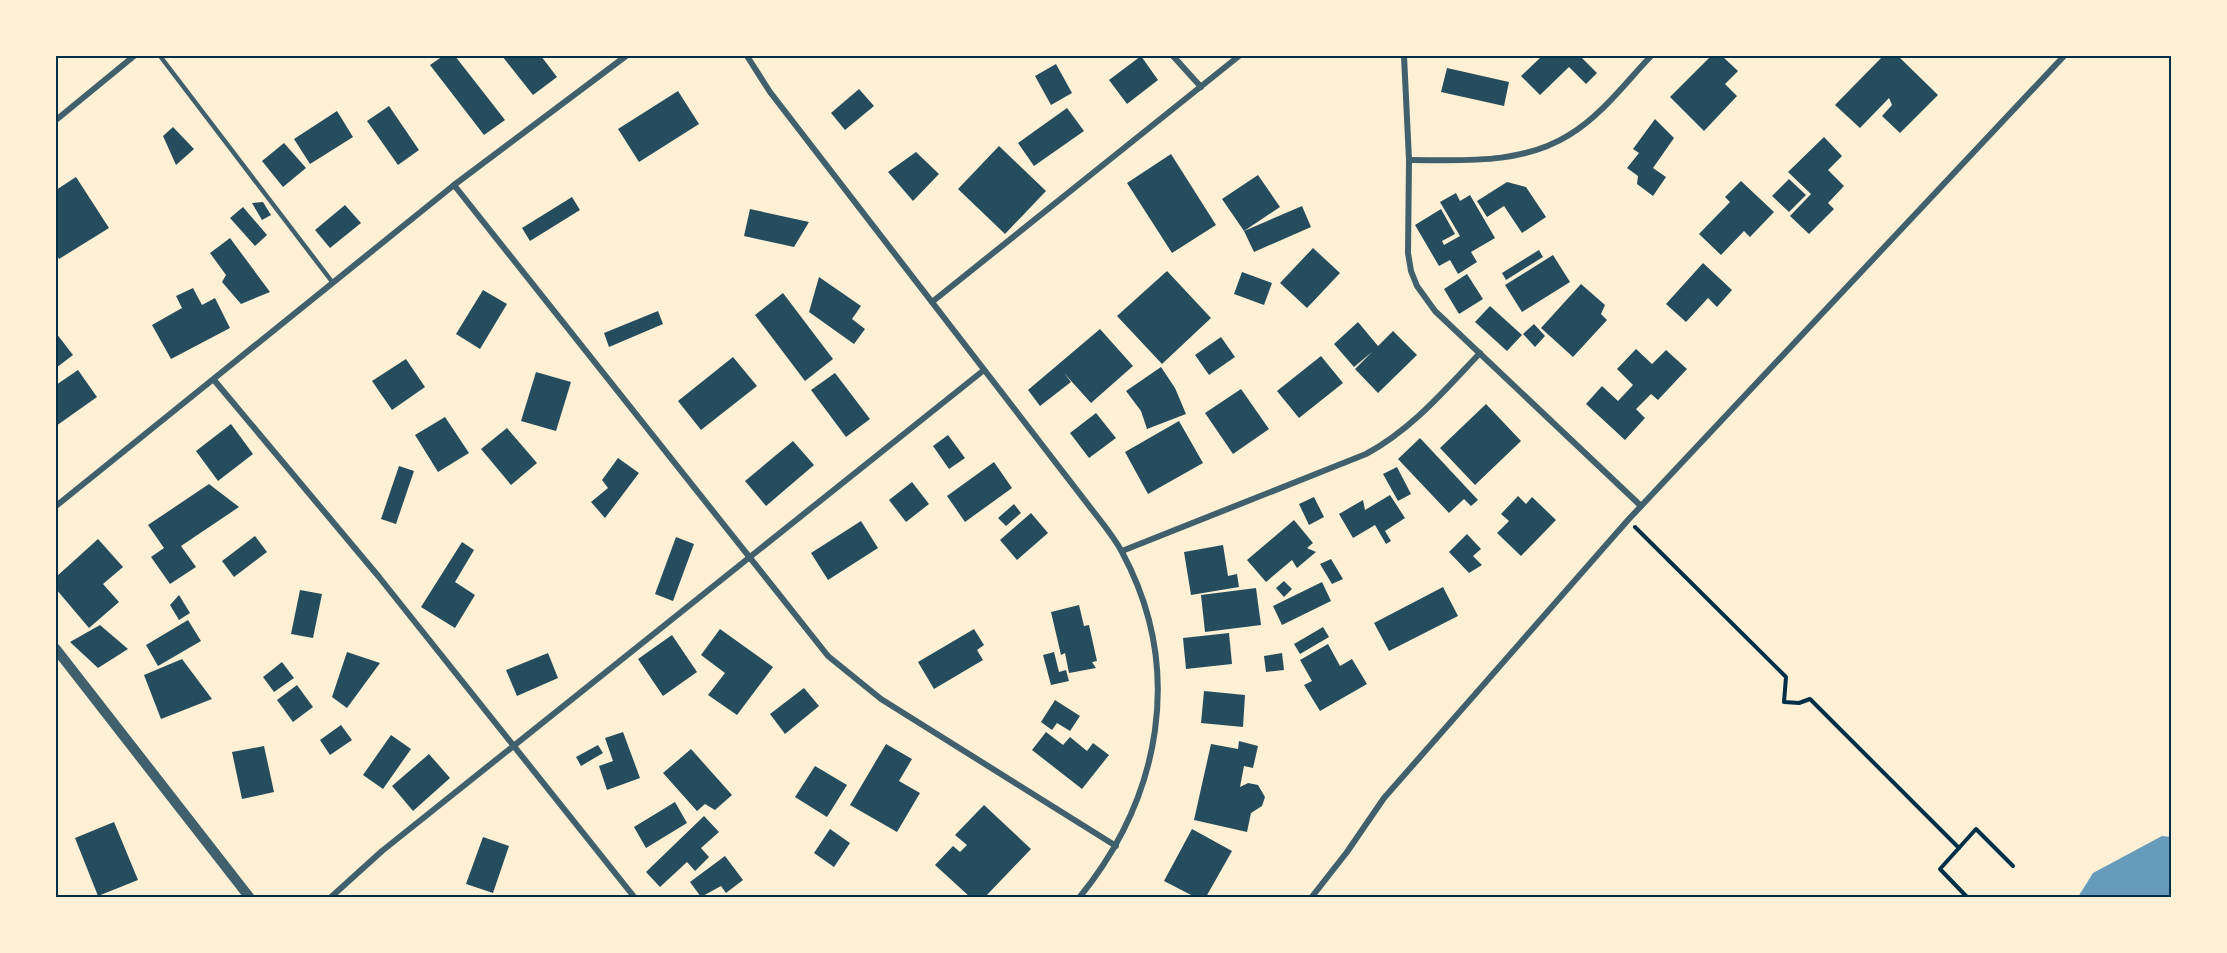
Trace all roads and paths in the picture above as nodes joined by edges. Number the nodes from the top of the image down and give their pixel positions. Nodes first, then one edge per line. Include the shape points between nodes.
1 (134, 56) edge
2 (160, 56) edge
3 (626, 56) edge
4 (747, 56) edge
5 (1173, 56) edge
6 (1239, 56) edge
7 (1404, 56) edge
8 (1651, 56) edge
9 (2064, 56) edge
10 (1201, 87) junction
11 (56, 120) edge
12 (1409, 160) junction
13 (454, 185) junction
14 (333, 283) junction
15 (932, 302) junction
16 (1480, 353) junction
17 (984, 370) junction
18 (214, 380) junction
19 (56, 506) edge
20 (1641, 506) junction
21 (1628, 520) junction
22 (1122, 551) junction
23 (749, 557) junction
24 (56, 649) edge
25 (512, 746) junction
26 (1116, 846) junction
27 (1959, 848) junction
28 (2013, 866) dead end
29 (250, 897) edge
30 (330, 897) edge
31 (635, 897) edge
32 (1079, 897) edge
33 (1311, 897) edge
34 (1968, 897) edge

1 - 11 street
2 - 14 lane
3 - 13 street
4 - 15 street via 770,92
5 - 10 street
6 - 10 street
7 - 12 street
8 - 12 street via 1591,119 1545,147 1492,159
9 - 20 street
10 - 15 street
12 - 16 street via 1411,271 1426,301
13 - 14 street
13 - 23 street
14 - 18 street
15 - 17 street
16 - 20 street
16 - 22 street via 1414,423 1383,445
17 - 22 street
17 - 23 street
18 - 19 street
18 - 25 street via 379,577
20 - 21 street
21 - 27 path via 1786,677 1784,702 1810,699
21 - 33 street via 1384,798
22 - 26 street via 1142,594 1154,643 1158,685 1156,736 1145,782
23 - 25 street
23 - 26 street via 828,656 881,699
24 - 29 street
25 - 30 street
25 - 31 street
26 - 32 street
27 - 28 path via 1976,829
27 - 34 path via 1940,869

